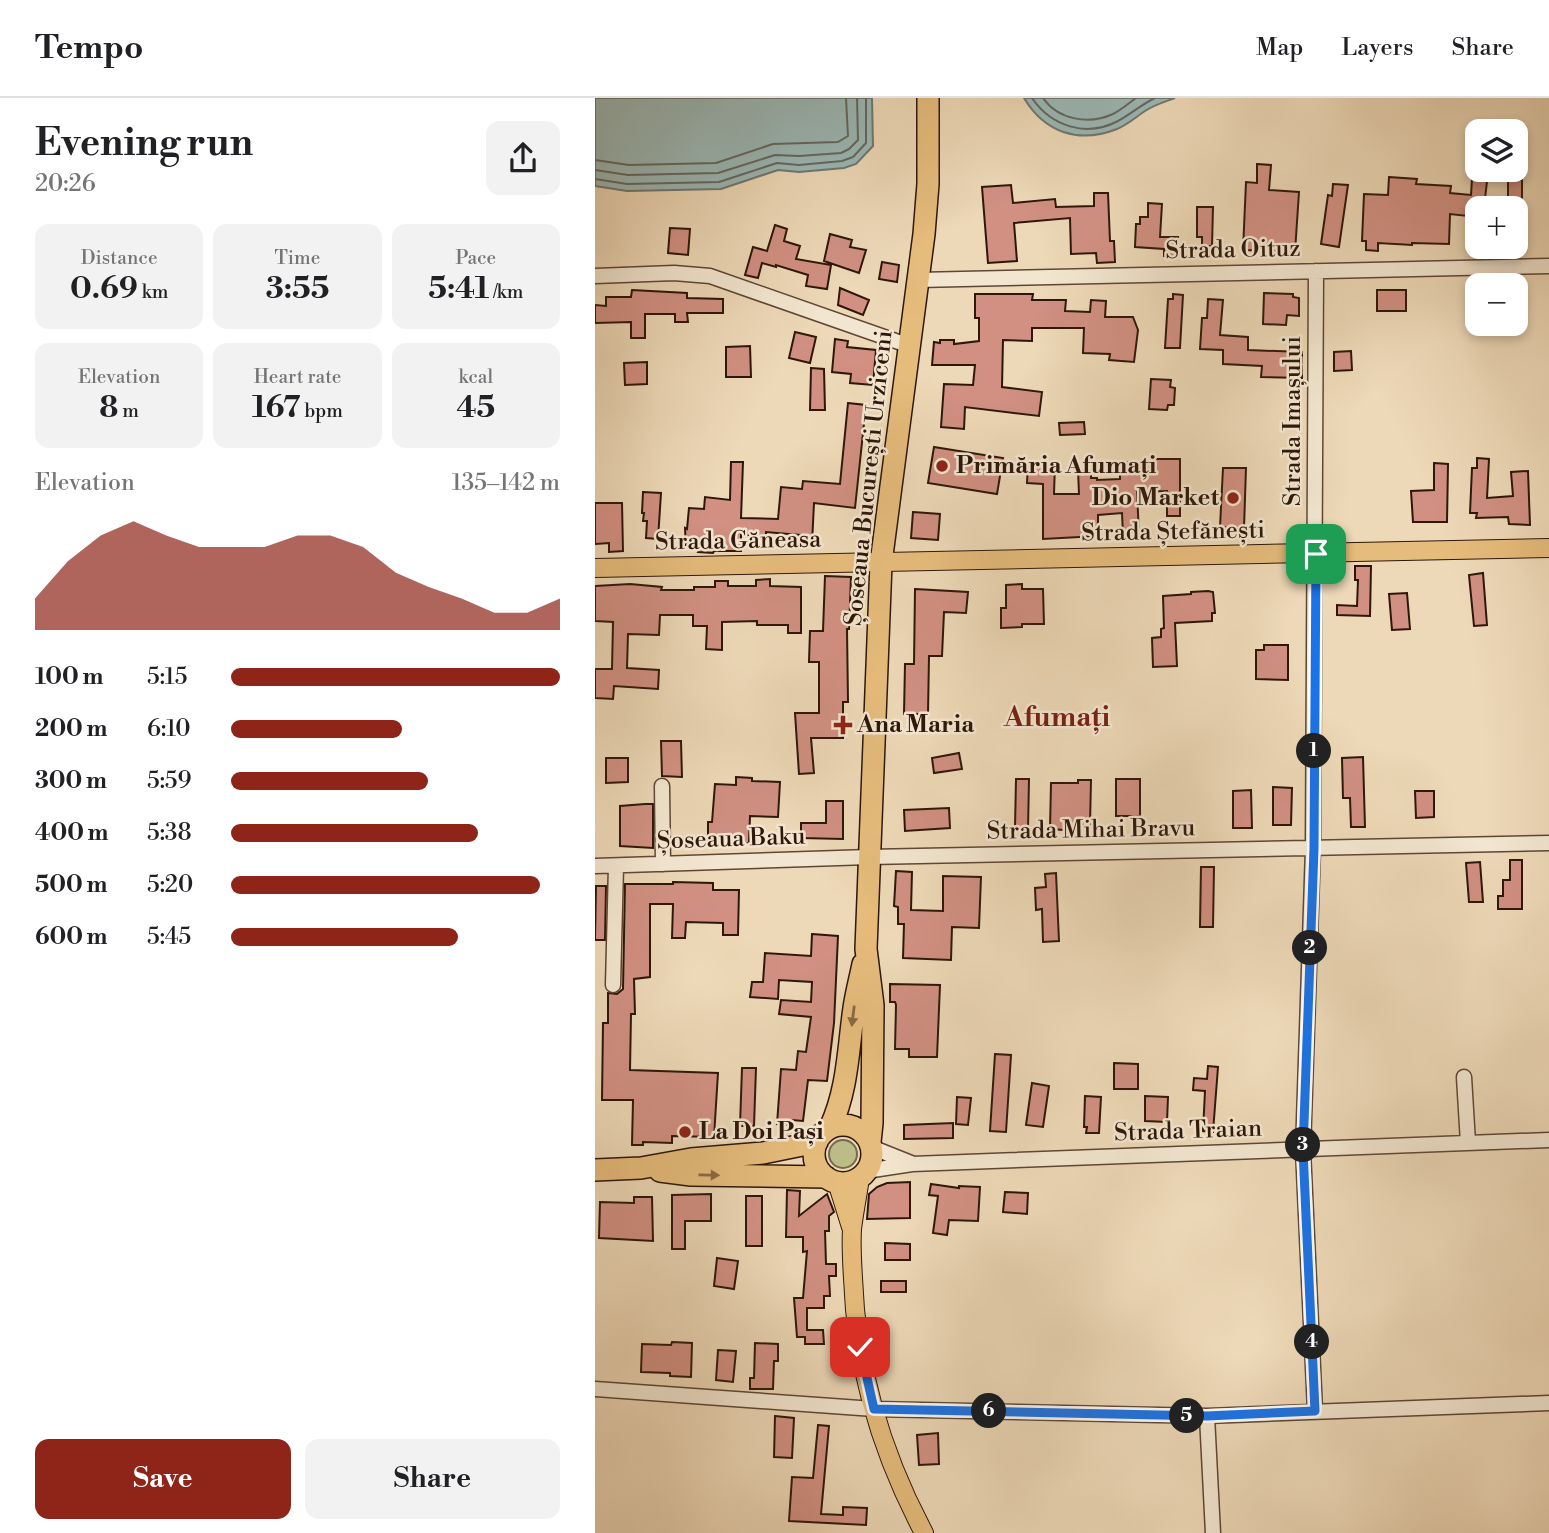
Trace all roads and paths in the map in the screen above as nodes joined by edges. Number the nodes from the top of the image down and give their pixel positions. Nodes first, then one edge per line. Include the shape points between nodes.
1 (928, 98) edge
2 (1549, 266) edge
3 (1315, 271) junction
4 (595, 276) edge
5 (918, 281) junction
6 (910, 345) junction
7 (1549, 548) edge
8 (1316, 554) junction
9 (881, 563) junction
10 (595, 568) edge
11 (662, 786) dead end
12 (1549, 843) edge
13 (1314, 848) junction
14 (869, 857) junction
15 (663, 864) junction
16 (595, 866) edge
17 (616, 866) junction
18 (866, 949) junction
19 (613, 985) dead end
20 (1464, 1077) dead end
21 (823, 1135) junction
22 (1549, 1140) edge
23 (1468, 1143) junction
24 (870, 1144) junction
25 (1303, 1150) junction
26 (912, 1164) junction
27 (641, 1168) junction
28 (595, 1170) edge
29 (863, 1174) junction
30 (832, 1179) junction
31 (852, 1231) junction
32 (595, 1389) edge
33 (1549, 1403) edge
34 (874, 1409) junction
35 (1315, 1411) junction
36 (1207, 1416) junction
37 (924, 1533) edge
38 (1213, 1533) edge

1 - 5 highway, Șoseaua București Urziceni via 928,184
2 - 3 street, Strada Oituz
3 - 5 street, Strada Oituz
3 - 8 street, Strada Imașului
4 - 6 street via 710,276
5 - 6 highway, Șoseaua București Urziceni
6 - 9 highway, Șoseaua București Urziceni
7 - 8 main road, Strada Ștefănești
8 - 9 main road, Strada Ștefănești
8 - 13 street, Strada Imașului
9 - 10 main road, Strada Găneasa
9 - 14 highway, Șoseaua București Urziceni
11 - 15 street
12 - 13 street, Strada Mihai Bravu
13 - 14 street, Strada Mihai Bravu
13 - 25 street, Strada Imașului
14 - 15 street, Șoseaua Baku
14 - 18 highway, Șoseaua București Urziceni
15 - 17 street, Șoseaua Baku
16 - 17 street, Șoseaua Baku
17 - 19 street
18 -> 21 highway, Șoseaua București Urziceni via 846,1081
18 - 24 highway, Șoseaua București Urziceni via 873,1005
20 - 23 street
21 - 24 highway via 848,1125 864,1134
21 - 27 highway via 763,1153
21 - 30 highway via 815,1161
22 - 23 street, Strada Traian
23 - 25 street, Strada Traian
24 - 26 street, Strada Traian
24 - 29 highway, Șoseaua București Urziceni via 872,1156
25 - 26 street, Strada Traian
25 - 35 street, Strada Imașului
26 - 29 street, Strada Traian
27 - 28 highway
27 -> 30 highway via 691,1175
29 - 30 highway via 853,1181
29 - 31 main road
30 - 31 main road
31 - 34 main road via 856,1322
32 - 34 street
33 - 35 street
34 - 36 street
34 - 37 main road via 901,1486
35 - 36 street
36 - 38 street

